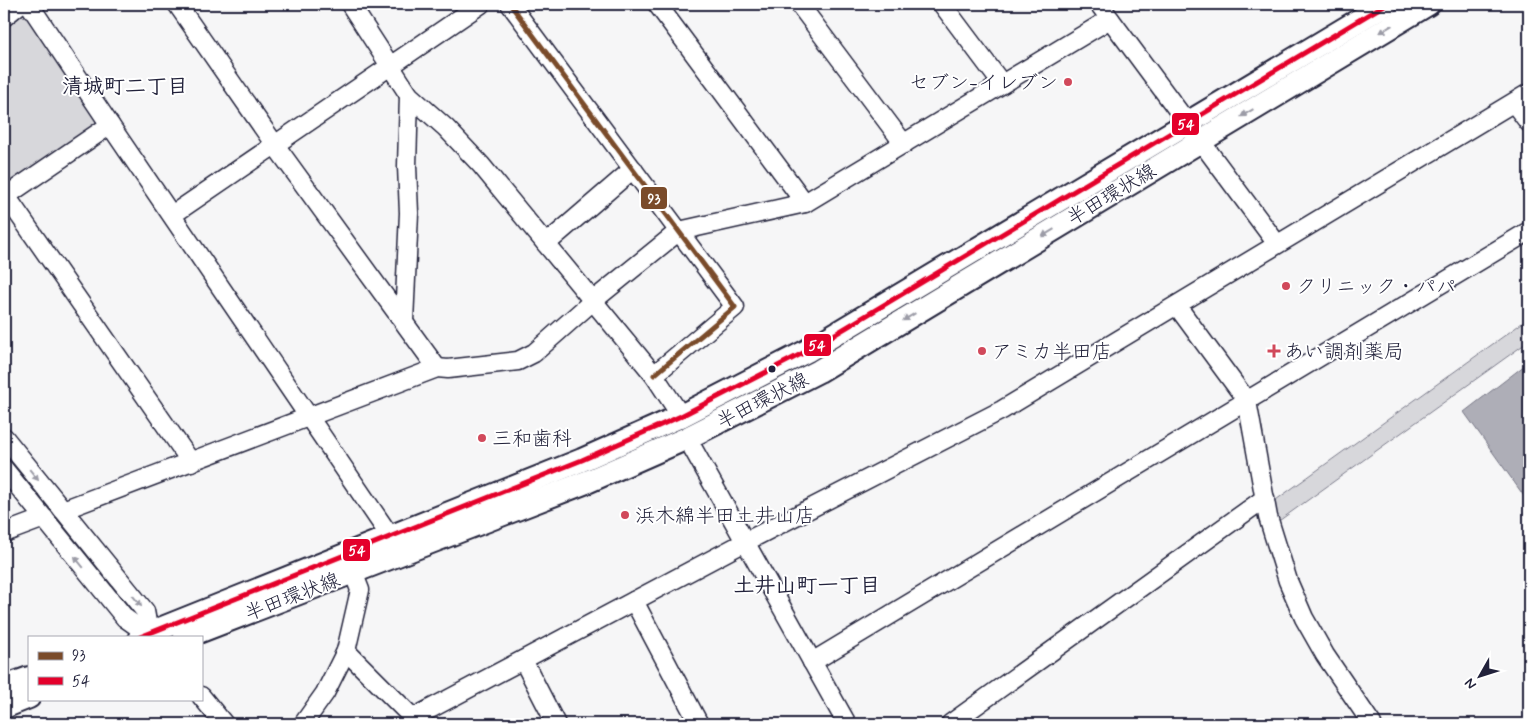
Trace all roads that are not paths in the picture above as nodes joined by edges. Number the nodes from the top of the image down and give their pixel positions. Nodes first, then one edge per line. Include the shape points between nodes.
1 (20, 4) edge
2 (29, 4) edge
3 (177, 4) edge
4 (350, 4) edge
5 (481, 4) edge
6 (510, 4) edge
7 (657, 4) edge
8 (799, 4) edge
9 (942, 4) edge
10 (1099, 4) edge
11 (1386, 4) edge
12 (1428, 4) edge
13 (4, 16) edge
14 (1110, 18) junction
15 (390, 66) junction
16 (1002, 84) junction
17 (1529, 93) edge
18 (409, 95) junction
19 (1514, 103) junction
20 (1529, 123) edge
21 (110, 125) junction
22 (1194, 132) junction
23 (904, 144) junction
24 (275, 145) junction
25 (633, 169) junction
26 (5, 194) edge
27 (805, 203) junction
28 (172, 215) junction
29 (1529, 231) edge
30 (679, 232) junction
31 (546, 244) junction
32 (1277, 244) junction
33 (594, 300) junction
34 (1177, 306) junction
35 (404, 321) junction
36 (437, 368) junction
37 (654, 374) junction
38 (1247, 401) junction
39 (681, 416) junction
40 (308, 417) junction
41 (4, 437) edge
42 (687, 438) junction
43 (191, 462) junction
44 (4, 469) edge
45 (1265, 498) junction
46 (63, 510) junction
47 (44, 518) junction
48 (4, 534) edge
49 (390, 536) junction
50 (745, 542) junction
51 (353, 572) junction
52 (634, 601) junction
53 (147, 636) edge
54 (188, 636) edge
55 (346, 651) junction
56 (523, 660) junction
57 (812, 662) junction
58 (28, 678) edge
59 (4, 687) edge
60 (202, 697) edge
61 (28, 698) edge
62 (4, 707) edge
63 (414, 721) edge
64 (224, 724) edge
65 (303, 724) edge
66 (556, 724) edge
67 (699, 724) edge
68 (847, 724) edge
69 (950, 724) edge
70 (1372, 724) edge

1 - 13 street
2 - 21 street
3 - 24 street
4 - 15 street
5 - 15 street
6 - 25 street
7 - 27 street
8 - 23 street
9 - 16 street
10 - 14 street
11 - 22 main road, 半田環状線
12 -> 22 main road, 半田環状線
14 - 16 street
14 - 22 street
15 - 18 street
15 - 24 street
16 - 23 street
17 - 19 street
18 - 31 street via 481,165
18 - 35 street via 409,213
19 - 20 street
19 - 32 street
21 - 26 street
21 - 28 street
22 - 32 street
22 - 39 main road, 半田環状線 via 806,351
22 -> 42 main road, 半田環状線 via 819,371
23 - 27 street
24 - 28 street
24 - 35 street
25 - 30 street
25 - 31 street
26 - 43 street
27 - 30 street
28 - 40 street
29 - 38 street
30 - 33 street
30 - 37 street via 735,307
31 - 33 street
32 - 34 street
33 - 36 street via 534,353 518,361
33 - 37 street
34 - 38 street
34 - 50 street via 1002,410
35 - 36 street
36 - 40 street
37 - 39 street
38 - 45 street
38 - 57 street
39 - 49 main road, 半田環状線 via 582,460
40 - 43 street
40 - 49 street
41 -> 46 street
42 - 50 street
42 - 51 main road, 半田環状線
43 - 46 street
44 - 47 street
45 - 69 street
45 - 70 street via 1288,581 1304,618
46 -> 53 street via 145,611
47 - 48 street
53 -> 47 street via 125,618
49 - 53 main road, 半田環状線
50 - 52 street
50 - 57 street
51 - 54 main road, 半田環状線
51 - 55 street via 360,590
52 - 56 street
52 - 67 street
55 - 63 street
55 - 65 street via 325,692
56 - 63 street
56 - 66 street
57 - 68 street
58 - 59 main road
60 - 64 street
61 - 62 main road

